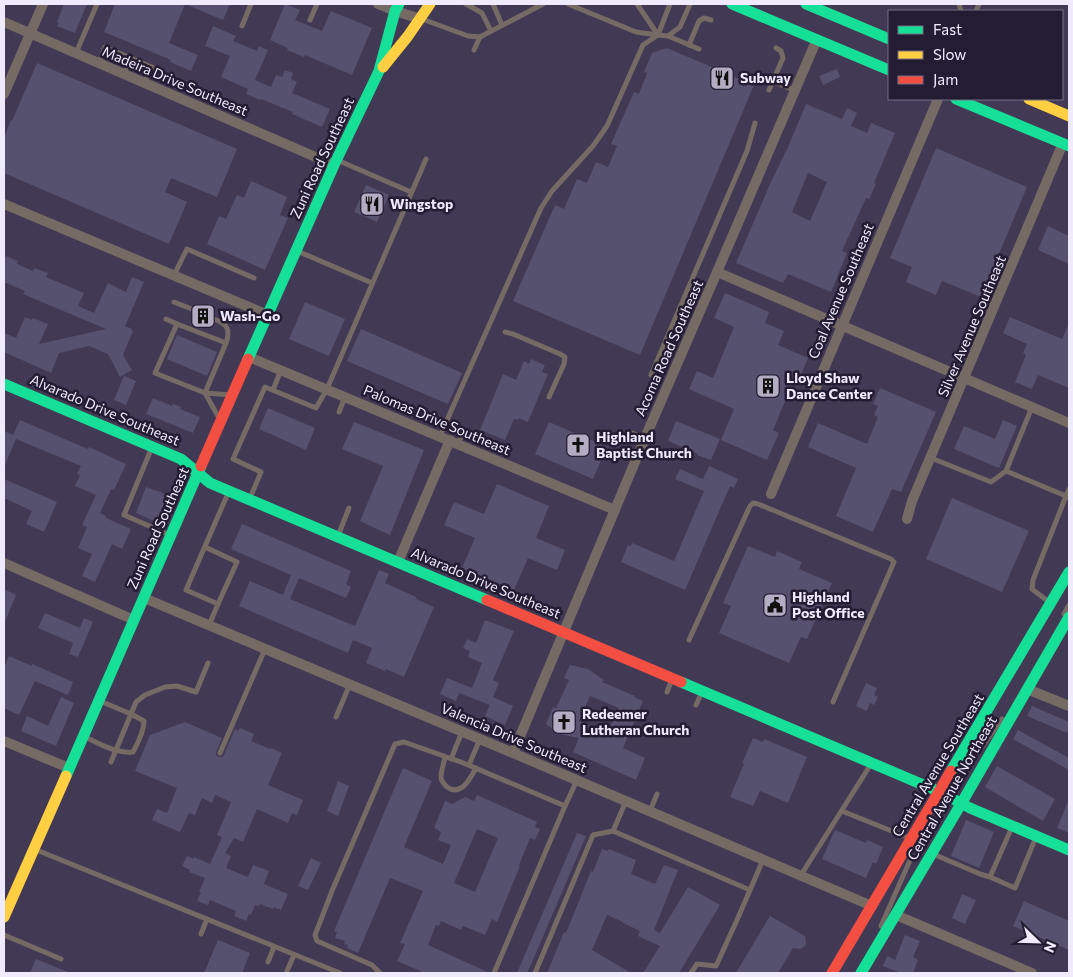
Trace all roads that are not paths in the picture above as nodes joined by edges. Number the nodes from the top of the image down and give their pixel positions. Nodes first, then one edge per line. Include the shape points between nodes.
1 (43, 4) edge
2 (97, 4) edge
3 (251, 4) edge
4 (317, 4) edge
5 (378, 4) edge
6 (430, 4) edge
7 (466, 4) edge
8 (493, 4) edge
9 (543, 4) edge
10 (568, 4) edge
11 (637, 4) edge
12 (670, 4) edge
13 (690, 4) edge
14 (732, 4) edge
15 (806, 4) edge
16 (397, 7) edge
17 (421, 18) junction
18 (310, 20) dead end
19 (711, 20) dead end
20 (4, 22) edge
21 (502, 25) junction
22 (242, 26) dead end
23 (491, 31) junction
24 (30, 33) junction
25 (658, 35) junction
26 (668, 36) junction
27 (480, 37) junction
28 (817, 39) junction
29 (888, 39) edge
30 (689, 45) junction
31 (776, 48) dead end
32 (699, 49) dead end
33 (474, 50) dead end
34 (76, 53) junction
35 (130, 58) junction
36 (99, 63) junction
37 (151, 67) junction
38 (888, 70) edge
39 (379, 71) junction
40 (162, 72) dead end
41 (124, 74) junction
42 (765, 78) dead end
43 (774, 81) junction
44 (144, 83) junction
45 (770, 90) dead end
46 (794, 90) junction
47 (4, 94) edge
48 (938, 100) edge
49 (958, 100) edge
50 (1032, 100) edge
51 (1069, 116) edge
52 (755, 123) dead end
53 (1066, 145) edge
54 (426, 159) dead end
55 (335, 162) junction
56 (411, 192) junction
57 (4, 204) edge
58 (296, 251) junction
59 (717, 272) junction
60 (174, 275) junction
61 (254, 278) dead end
62 (372, 283) junction
63 (174, 302) dead end
64 (194, 310) dead end
65 (268, 315) junction
66 (166, 319) dead end
67 (214, 319) dead end
68 (177, 324) junction
69 (842, 326) junction
70 (506, 332) dead end
71 (226, 343) junction
72 (248, 357) junction
73 (281, 370) junction
74 (651, 375) dead end
75 (964, 378) junction
76 (4, 384) edge
77 (326, 389) junction
78 (273, 390) junction
79 (205, 393) junction
80 (232, 395) junction
81 (345, 397) junction
82 (549, 398) dead end
83 (1032, 407) junction
84 (339, 412) dead end
85 (221, 421) junction
86 (1069, 422) edge
87 (463, 432) dead end
88 (632, 433) dead end
89 (645, 438) junction
90 (450, 440) junction
91 (152, 446) junction
92 (931, 458) junction
93 (1006, 472) junction
94 (198, 473) junction
95 (1069, 488) edge
96 (229, 491) junction
97 (771, 494) dead end
98 (1068, 497) edge
99 (250, 499) junction
100 (349, 508) dead end
101 (614, 510) junction
102 (907, 519) dead end
103 (171, 536) junction
104 (337, 536) junction
105 (205, 546) junction
106 (398, 562) junction
107 (4, 564) edge
108 (1069, 572) edge
109 (144, 598) junction
110 (1051, 603) junction
111 (218, 604) junction
112 (1069, 605) edge
113 (1069, 617) edge
114 (134, 620) junction
115 (209, 625) junction
116 (563, 633) junction
117 (689, 640) dead end
118 (1045, 646) dead end
119 (265, 648) junction
120 (208, 663) dead end
121 (672, 679) junction
122 (350, 684) junction
123 (1027, 689) junction
124 (667, 692) dead end
125 (702, 692) junction
126 (99, 700) junction
127 (833, 702) dead end
128 (696, 705) dead end
129 (1069, 706) edge
130 (1007, 710) dead end
131 (132, 714) junction
132 (336, 717) dead end
133 (463, 731) junction
134 (83, 736) junction
135 (480, 738) junction
136 (4, 741) edge
137 (982, 746) dead end
138 (116, 750) junction
139 (220, 753) dead end
140 (513, 753) junction
141 (448, 758) junction
142 (111, 762) dead end
143 (872, 764) junction
144 (468, 765) junction
145 (69, 768) junction
146 (476, 768) junction
147 (577, 780) junction
148 (940, 792) junction
149 (657, 794) dead end
150 (626, 801) junction
151 (961, 804) junction
152 (565, 806) junction
153 (650, 811) junction
154 (842, 811) junction
155 (1012, 826) junction
156 (613, 831) junction
157 (1037, 837) junction
158 (912, 839) junction
159 (34, 849) junction
160 (1069, 850) edge
161 (932, 853) junction
162 (912, 858) dead end
163 (763, 859) junction
164 (801, 875) junction
165 (990, 877) junction
166 (750, 890) junction
167 (872, 906) junction
168 (896, 915) junction
169 (4, 917) edge
170 (207, 919) junction
171 (877, 932) dead end
172 (201, 934) dead end
173 (4, 935) edge
174 (274, 946) junction
175 (294, 955) junction
176 (61, 959) dead end
177 (268, 962) dead end
178 (287, 971) dead end
179 (340, 973) edge
180 (380, 973) edge
181 (494, 973) edge
182 (535, 973) edge
183 (691, 973) edge
184 (832, 973) edge
185 (861, 973) edge
186 (1032, 973) edge

1 - 24 street
2 - 34 lane
3 - 22 lane
4 - 18 lane
5 - 16 street
6 - 17 street, Zuni Road Southeast
7 - 23 lane via 482,13
8 - 21 lane
9 - 21 lane
10 - 25 lane via 636,32
11 - 25 lane
12 - 25 lane
13 - 26 lane via 680,27
14 - 28 street
15 - 29 street
16 - 17 street
16 - 39 street, Zuni Road Southeast
17 - 27 lane via 468,36
17 - 39 street, Zuni Road Southeast
19 - 30 lane via 704,18 698,21
20 - 24 street, Madeira Drive Southeast
21 - 23 lane
23 - 27 lane
24 - 34 street, Madeira Drive Southeast
24 - 47 street
25 - 26 lane
25 - 90 lane via 643,45 607,126 540,208
26 - 30 lane
27 - 33 lane
28 - 38 street
28 - 46 street, Acoma Road Southeast
30 - 32 lane
31 - 43 lane via 783,58
34 - 36 street, Madeira Drive Southeast
35 - 36 lane via 105,47
35 - 37 lane
35 - 41 lane
36 - 41 street, Madeira Drive Southeast
37 - 40 lane
37 - 44 lane
39 - 55 street, Zuni Road Southeast
41 - 44 street, Madeira Drive Southeast
42 - 43 lane
43 - 45 lane
43 - 46 lane
44 - 55 street, Madeira Drive Southeast
46 - 59 street, Acoma Road Southeast
48 - 69 street, Coal Avenue Southeast
49 - 53 street
50 - 51 street
52 - 74 lane via 744,159
53 - 75 street, Silver Avenue Southeast
54 - 56 lane
55 - 56 lane
55 - 58 street, Zuni Road Southeast
56 - 62 lane
57 - 60 street
58 - 62 lane
58 - 65 street, Zuni Road Southeast
59 - 69 street
59 - 89 street, Acoma Road Southeast
60 - 61 lane via 187,249
60 - 65 street
62 - 77 lane
63 - 64 lane
65 - 72 street, Zuni Road Southeast
66 - 68 lane
67 - 71 lane via 229,331
68 - 71 lane
68 - 79 lane via 156,373
69 - 75 street
69 - 97 street, Coal Avenue Southeast
70 - 82 lane via 565,358
71 - 79 lane
72 - 73 street, Palomas Drive Southeast
72 - 80 street, Zuni Road Southeast
73 - 77 street, Palomas Drive Southeast
73 - 78 lane
75 - 83 street
75 - 92 street, Silver Avenue Southeast
76 - 91 street, Alvarado Drive Southeast
77 - 78 lane via 316,408
77 - 81 street, Palomas Drive Southeast
78 - 99 lane via 265,387 233,459 261,472
79 - 80 lane
79 - 85 lane
80 - 85 street, Zuni Road Southeast
81 - 84 lane
81 - 90 street, Palomas Drive Southeast
83 - 86 street
83 - 93 lane
85 - 94 street, Zuni Road Southeast
87 - 90 lane
88 - 89 lane
89 - 101 street, Acoma Road Southeast
90 - 101 street, Palomas Drive Southeast
90 - 106 street
91 - 94 street, Alvarado Drive Southeast via 181,459
91 - 103 lane via 124,515
92 - 93 lane via 990,482
92 - 102 street, Silver Avenue Southeast
93 - 98 lane
94 - 96 street, Alvarado Drive Southeast via 210,483
94 - 103 street, Zuni Road Southeast
95 - 98 lane
96 - 99 street, Alvarado Drive Southeast
96 - 105 lane
98 - 110 lane via 1033,580 1032,589
99 - 104 street, Alvarado Drive Southeast
100 - 104 lane
101 - 116 street, Acoma Road Southeast
103 - 109 street, Zuni Road Southeast
104 - 106 street, Alvarado Drive Southeast
105 - 111 lane via 237,562
105 - 111 lane via 186,590
106 - 116 street, Alvarado Drive Southeast
107 - 114 street
108 - 110 street, Central Avenue Southeast
109 - 114 street, Zuni Road Southeast
109 - 115 street, Valencia Drive Southeast
110 - 148 street, Central Avenue Southeast
111 - 115 lane
112 - 118 lane
113 - 123 street, Central Avenue Northeast
114 - 126 street, Zuni Road Southeast
115 - 119 street, Valencia Drive Southeast
116 - 121 street, Alvarado Drive Southeast
116 - 140 street, Acoma Road Southeast
117 - 127 lane via 753,503 861,545 894,562
119 - 122 street, Valencia Drive Southeast
119 - 139 lane
120 - 131 lane via 196,692 176,686 165,687 145,694 136,702
121 - 124 lane
121 - 125 street, Alvarado Drive Southeast
122 - 132 lane
122 - 133 street, Valencia Drive Southeast
123 - 129 street
123 - 151 street, Central Avenue Northeast
125 - 128 lane
125 - 143 street, Alvarado Drive Southeast
126 - 131 lane
126 - 134 street, Zuni Road Southeast
130 - 137 lane, Central Avenue Southeast
131 - 138 lane
131 - 138 lane via 144,721 135,748 133,752 126,753
133 - 135 street, Valencia Drive Southeast
133 - 141 lane
134 - 138 lane
134 - 145 street, Zuni Road Southeast
135 - 140 street, Valencia Drive Southeast
135 - 144 lane
136 - 145 street
138 - 142 lane
140 - 147 street, Valencia Drive Southeast
141 - 144 lane
141 - 146 lane via 441,777 445,786 453,790 461,789
141 - 180 lane via 404,742 395,744 314,935 318,941 372,966
143 - 148 street, Alvarado Drive Southeast
143 - 154 lane
144 - 146 lane
145 - 159 street, Zuni Road Southeast
146 - 152 lane
147 - 150 street, Valencia Drive Southeast
147 - 152 lane
148 - 151 street, Alvarado Drive Southeast
148 - 158 street, Central Avenue Southeast
149 - 153 lane
150 - 153 street, Valencia Drive Southeast
150 - 156 lane
151 - 155 street, Alvarado Drive Southeast
151 - 161 street, Central Avenue Northeast
152 - 181 lane
153 - 163 street, Valencia Drive Southeast
154 - 158 lane
154 - 164 lane
155 - 157 street, Alvarado Drive Southeast
155 - 165 lane
156 - 166 lane
156 - 182 lane via 593,835
157 - 160 street, Alvarado Drive Southeast
157 - 165 lane via 1015,888
158 - 167 street, Central Avenue Southeast
159 - 169 street, Zuni Road Southeast
159 - 170 lane
161 - 165 lane
161 - 168 street, Central Avenue Northeast
162 - 171 lane, Central Avenue Northeast
163 - 164 street, Valencia Drive Southeast
163 - 166 lane
164 - 167 street, Valencia Drive Southeast
166 - 183 lane via 716,966 697,964
167 - 184 street, Central Avenue Southeast
168 - 185 street, Central Avenue Northeast
168 - 186 street
170 - 172 lane
170 - 174 lane
173 - 176 lane
174 - 175 lane
174 - 177 lane
175 - 178 lane
175 - 179 lane

